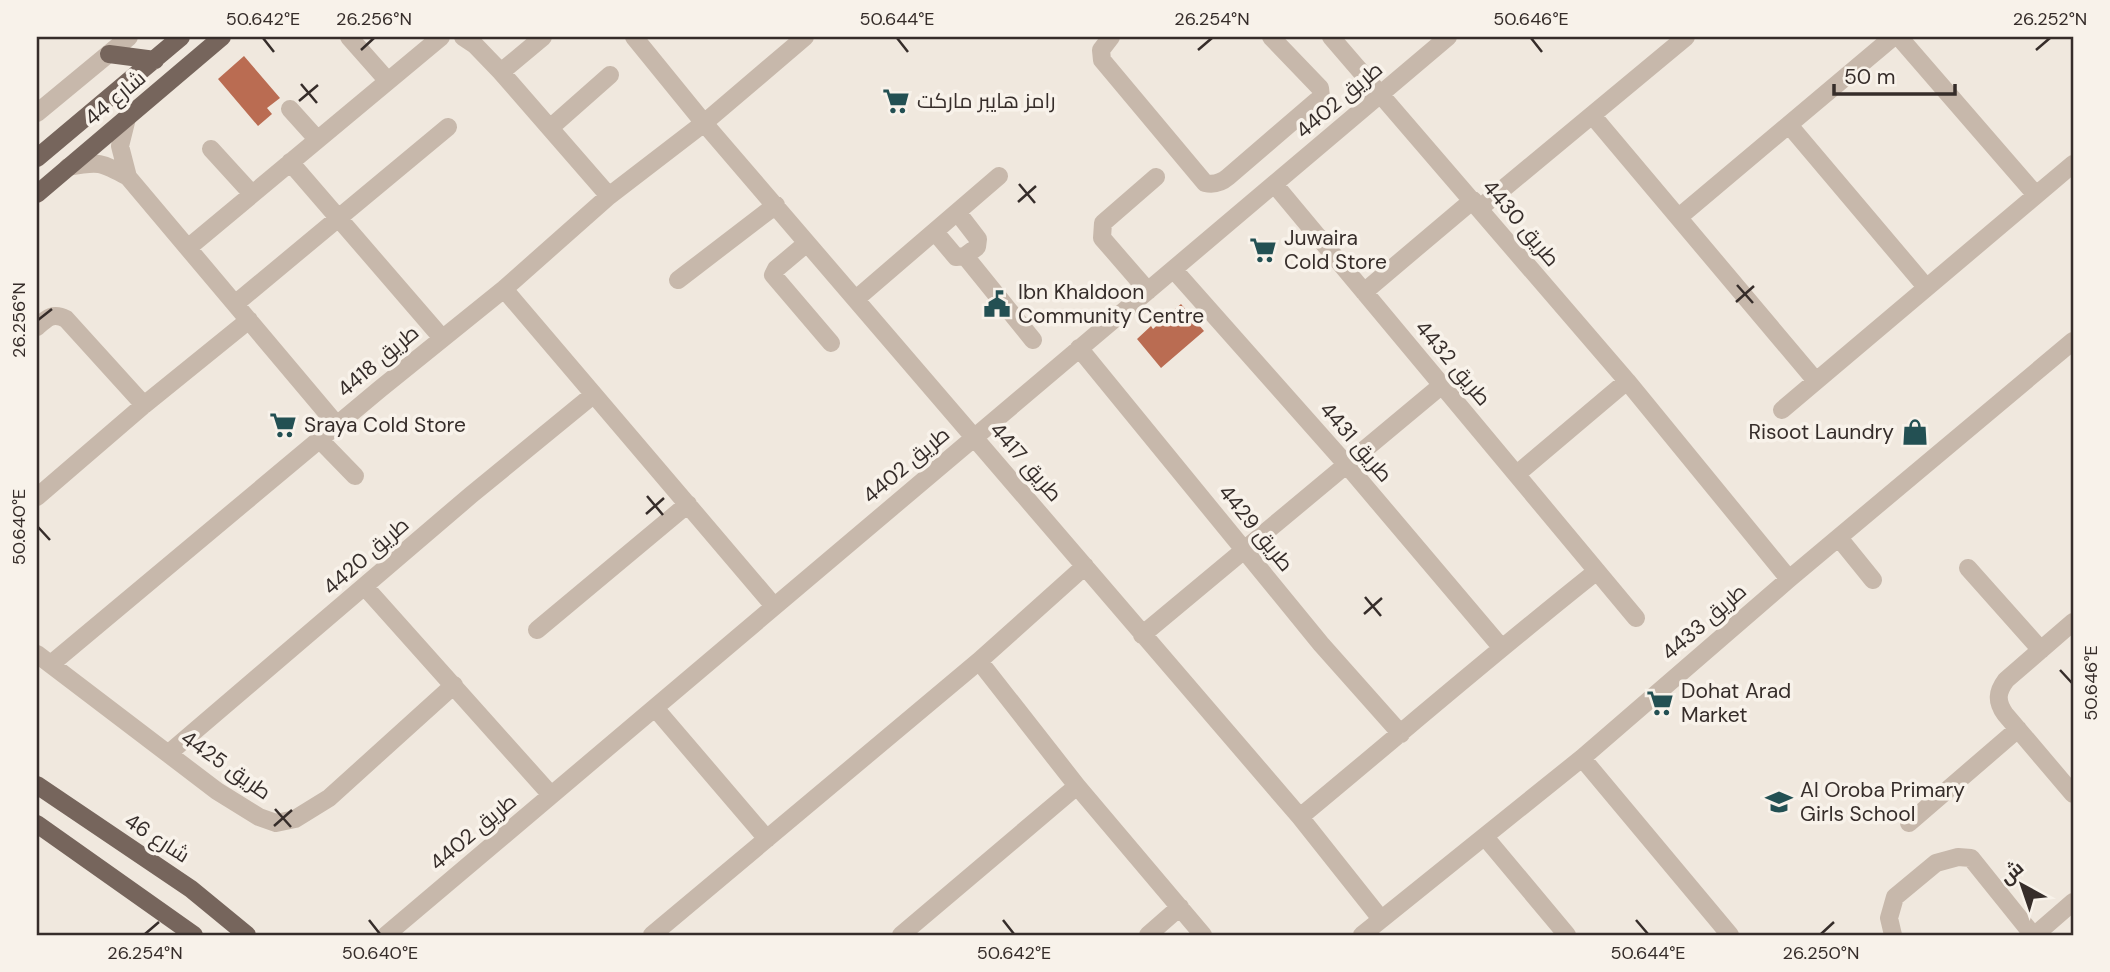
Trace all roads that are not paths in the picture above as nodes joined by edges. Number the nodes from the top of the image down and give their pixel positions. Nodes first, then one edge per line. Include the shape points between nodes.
1 (129, 37) edge
2 (181, 37) edge
3 (222, 37) edge
4 (349, 37) edge
5 (441, 37) edge
6 (463, 37) edge
7 (543, 37) edge
8 (634, 37) edge
9 (805, 37) edge
10 (1111, 37) edge
11 (1271, 37) edge
12 (1331, 37) edge
13 (1448, 37) edge
14 (1686, 37) edge
15 (1893, 37) edge
16 (1899, 37) edge
17 (109, 54) junction
18 (155, 60) junction
19 (501, 72) junction
20 (610, 75) dead end
21 (387, 80) junction
22 (1380, 95) junction
23 (290, 109) dead end
24 (37, 113) edge
25 (1592, 115) junction
26 (127, 118) junction
27 (704, 123) junction
28 (1789, 125) junction
29 (448, 127) dead end
30 (550, 128) junction
31 (317, 139) junction
32 (211, 149) dead end
33 (37, 158) edge
34 (290, 162) junction
35 (2073, 164) edge
36 (68, 167) junction
37 (999, 176) dead end
38 (128, 177) junction
39 (1156, 177) dead end
40 (1275, 185) junction
41 (37, 194) edge
42 (252, 194) junction
43 (2036, 195) junction
44 (609, 196) junction
45 (1476, 204) junction
46 (776, 205) junction
47 (958, 213) junction
48 (1679, 217) junction
49 (338, 218) junction
50 (936, 232) junction
51 (807, 243) junction
52 (190, 247) junction
53 (965, 256) junction
54 (1174, 270) junction
55 (678, 281) dead end
56 (1926, 287) junction
57 (504, 289) junction
58 (1148, 291) junction
59 (1364, 292) junction
60 (856, 299) junction
61 (235, 304) junction
62 (249, 320) junction
63 (37, 327) edge
64 (442, 338) junction
65 (1033, 340) dead end
66 (2073, 341) edge
67 (831, 344) dead end
68 (1079, 348) junction
69 (1627, 381) junction
70 (1816, 381) junction
71 (1442, 385) junction
72 (593, 395) junction
73 (144, 405) junction
74 (1782, 410) dead end
75 (337, 425) junction
76 (975, 438) junction
77 (319, 439) junction
78 (1346, 464) junction
79 (1517, 474) junction
80 (355, 476) dead end
81 (37, 497) edge
82 (688, 504) junction
83 (1839, 538) junction
84 (1244, 550) junction
85 (1085, 566) junction
86 (1968, 568) dead end
87 (1597, 571) junction
88 (1789, 579) junction
89 (1873, 580) dead end
90 (365, 587) junction
91 (774, 606) junction
92 (1636, 618) dead end
93 (2073, 622) edge
94 (537, 631) dead end
95 (1142, 635) junction
96 (1501, 647) junction
97 (2040, 650) junction
98 (44, 659) edge
99 (979, 661) junction
100 (454, 685) junction
101 (655, 708) junction
102 (2018, 729) junction
103 (1401, 734) junction
104 (169, 753) junction
105 (1582, 758) junction
106 (37, 785) edge
107 (1077, 786) junction
108 (2073, 794) edge
109 (551, 795) junction
110 (1300, 817) junction
111 (1909, 823) dead end
112 (37, 824) edge
113 (1485, 837) junction
114 (767, 839) junction
115 (2073, 902) edge
116 (1180, 907) junction
117 (1381, 919) junction
118 (390, 934) edge
119 (194, 935) edge
120 (247, 935) edge
121 (653, 935) edge
122 (901, 935) edge
123 (1148, 935) edge
124 (1203, 935) edge
125 (1362, 935) edge
126 (1567, 935) edge
127 (1730, 935) edge
128 (1893, 935) edge
129 (2034, 935) edge

1 - 17 street
2 - 18 main road, شارع 44
3 - 26 main road, شارع 44
4 - 21 street
5 - 21 street
6 - 19 street
7 - 19 street
8 - 27 street, طريق 4417
9 - 27 street, طريق 4418
10 - 11 street via 1101,50 1102,60 1205,183 1211,184 1223,181 1321,97 1320,89
12 - 22 street, طريق 4430
13 - 22 street, طريق 4402
14 - 25 street
15 - 28 street
16 - 43 street
17 - 18 main road
17 - 24 street
18 - 33 main road, شارع 44
19 - 30 street
20 - 30 street
21 - 31 street
22 - 40 street, طريق 4402
22 - 45 street, طريق 4430
23 - 31 street
25 - 45 street
25 - 48 street
26 - 36 main road, شارع 44
26 - 38 street via 120,146
27 - 44 street, طريق 4418
27 - 46 street, طريق 4417
28 - 48 street
28 - 56 street
29 - 49 street
30 - 44 street
31 - 34 street
32 - 42 street
34 - 42 street
34 - 49 street
35 - 43 street
36 - 38 street via 95,162
36 - 41 main road, شارع 44
37 - 47 street
38 - 52 street
39 - 58 street via 1103,223 1102,229 1102,238
40 - 54 street, طريق 4402
40 - 59 street, طريق 4432
42 - 52 street
43 - 56 street
44 - 57 street, طريق 4418
45 - 59 street
45 - 69 street, طريق 4430
46 - 51 street, طريق 4417
46 - 55 street
47 - 50 street
47 - 53 street via 978,239 977,247
48 - 70 street
49 - 61 street
49 - 64 street
50 - 53 street via 956,257
50 - 60 street
51 - 60 street, طريق 4417
51 - 67 street via 774,275
52 - 61 street
53 - 65 street
54 - 58 street, طريق 4402
54 - 78 street, طريق 4431
56 - 70 street
57 - 64 street, طريق 4418
57 - 72 street
58 - 68 street, طريق 4402
59 - 71 street, طريق 4432
60 - 76 street, طريق 4417
61 - 62 street
62 - 73 street
62 - 75 street
63 - 73 street via 49,316 66,318
64 - 75 street, طريق 4418
66 - 83 street, طريق 4433
68 - 76 street, طريق 4402
68 - 84 street, طريق 4429
69 - 79 street
69 - 88 street, طريق 4430
70 - 74 street
71 - 78 street
71 - 79 street, طريق 4432
72 - 82 street
72 - 90 street, طريق 4420
73 - 81 street
75 - 77 street, طريق 4418
76 - 85 street, طريق 4417
76 - 91 street, طريق 4402
77 - 80 street
77 - 98 street, طريق 4418
78 - 84 street
78 - 96 street, طريق 4431
79 - 87 street, طريق 4432
82 - 91 street
82 - 94 street
83 - 88 street, طريق 4433
83 - 89 street
84 - 95 street
84 - 103 street, طريق 4429
85 - 95 street, طريق 4417
85 - 99 street
86 - 97 street
87 - 92 street, طريق 4432
87 - 96 street
88 - 105 street, طريق 4433
90 - 100 street
90 - 104 street, طريق 4420
91 - 101 street, طريق 4402
93 - 97 street
95 - 110 street, طريق 4417
96 - 103 street
97 - 102 street via 2006,680 1997,698
98 - 104 street, طريق 4425
99 - 107 street
99 - 114 street
100 - 104 street, طريق 4425 via 329,798 295,820 276,823 259,817
100 - 109 street
101 - 109 street, طريق 4402
101 - 114 street
102 - 108 street
102 - 111 street
103 - 110 street
105 - 113 street, طريق 4433
105 - 127 street
106 - 120 main road, شارع 46 via 191,889
107 - 116 street
107 - 122 street
109 - 118 street, طريق 4402
110 - 117 street, طريق 4417
112 - 119 main road
113 - 117 street, طريق 4433
113 - 126 street
114 - 121 street
115 - 129 street
116 - 123 street
116 - 124 street
117 - 125 street, طريق 4433
128 - 129 street via 1889,918 1895,897 1936,863 1958,857 1970,858 1981,868

